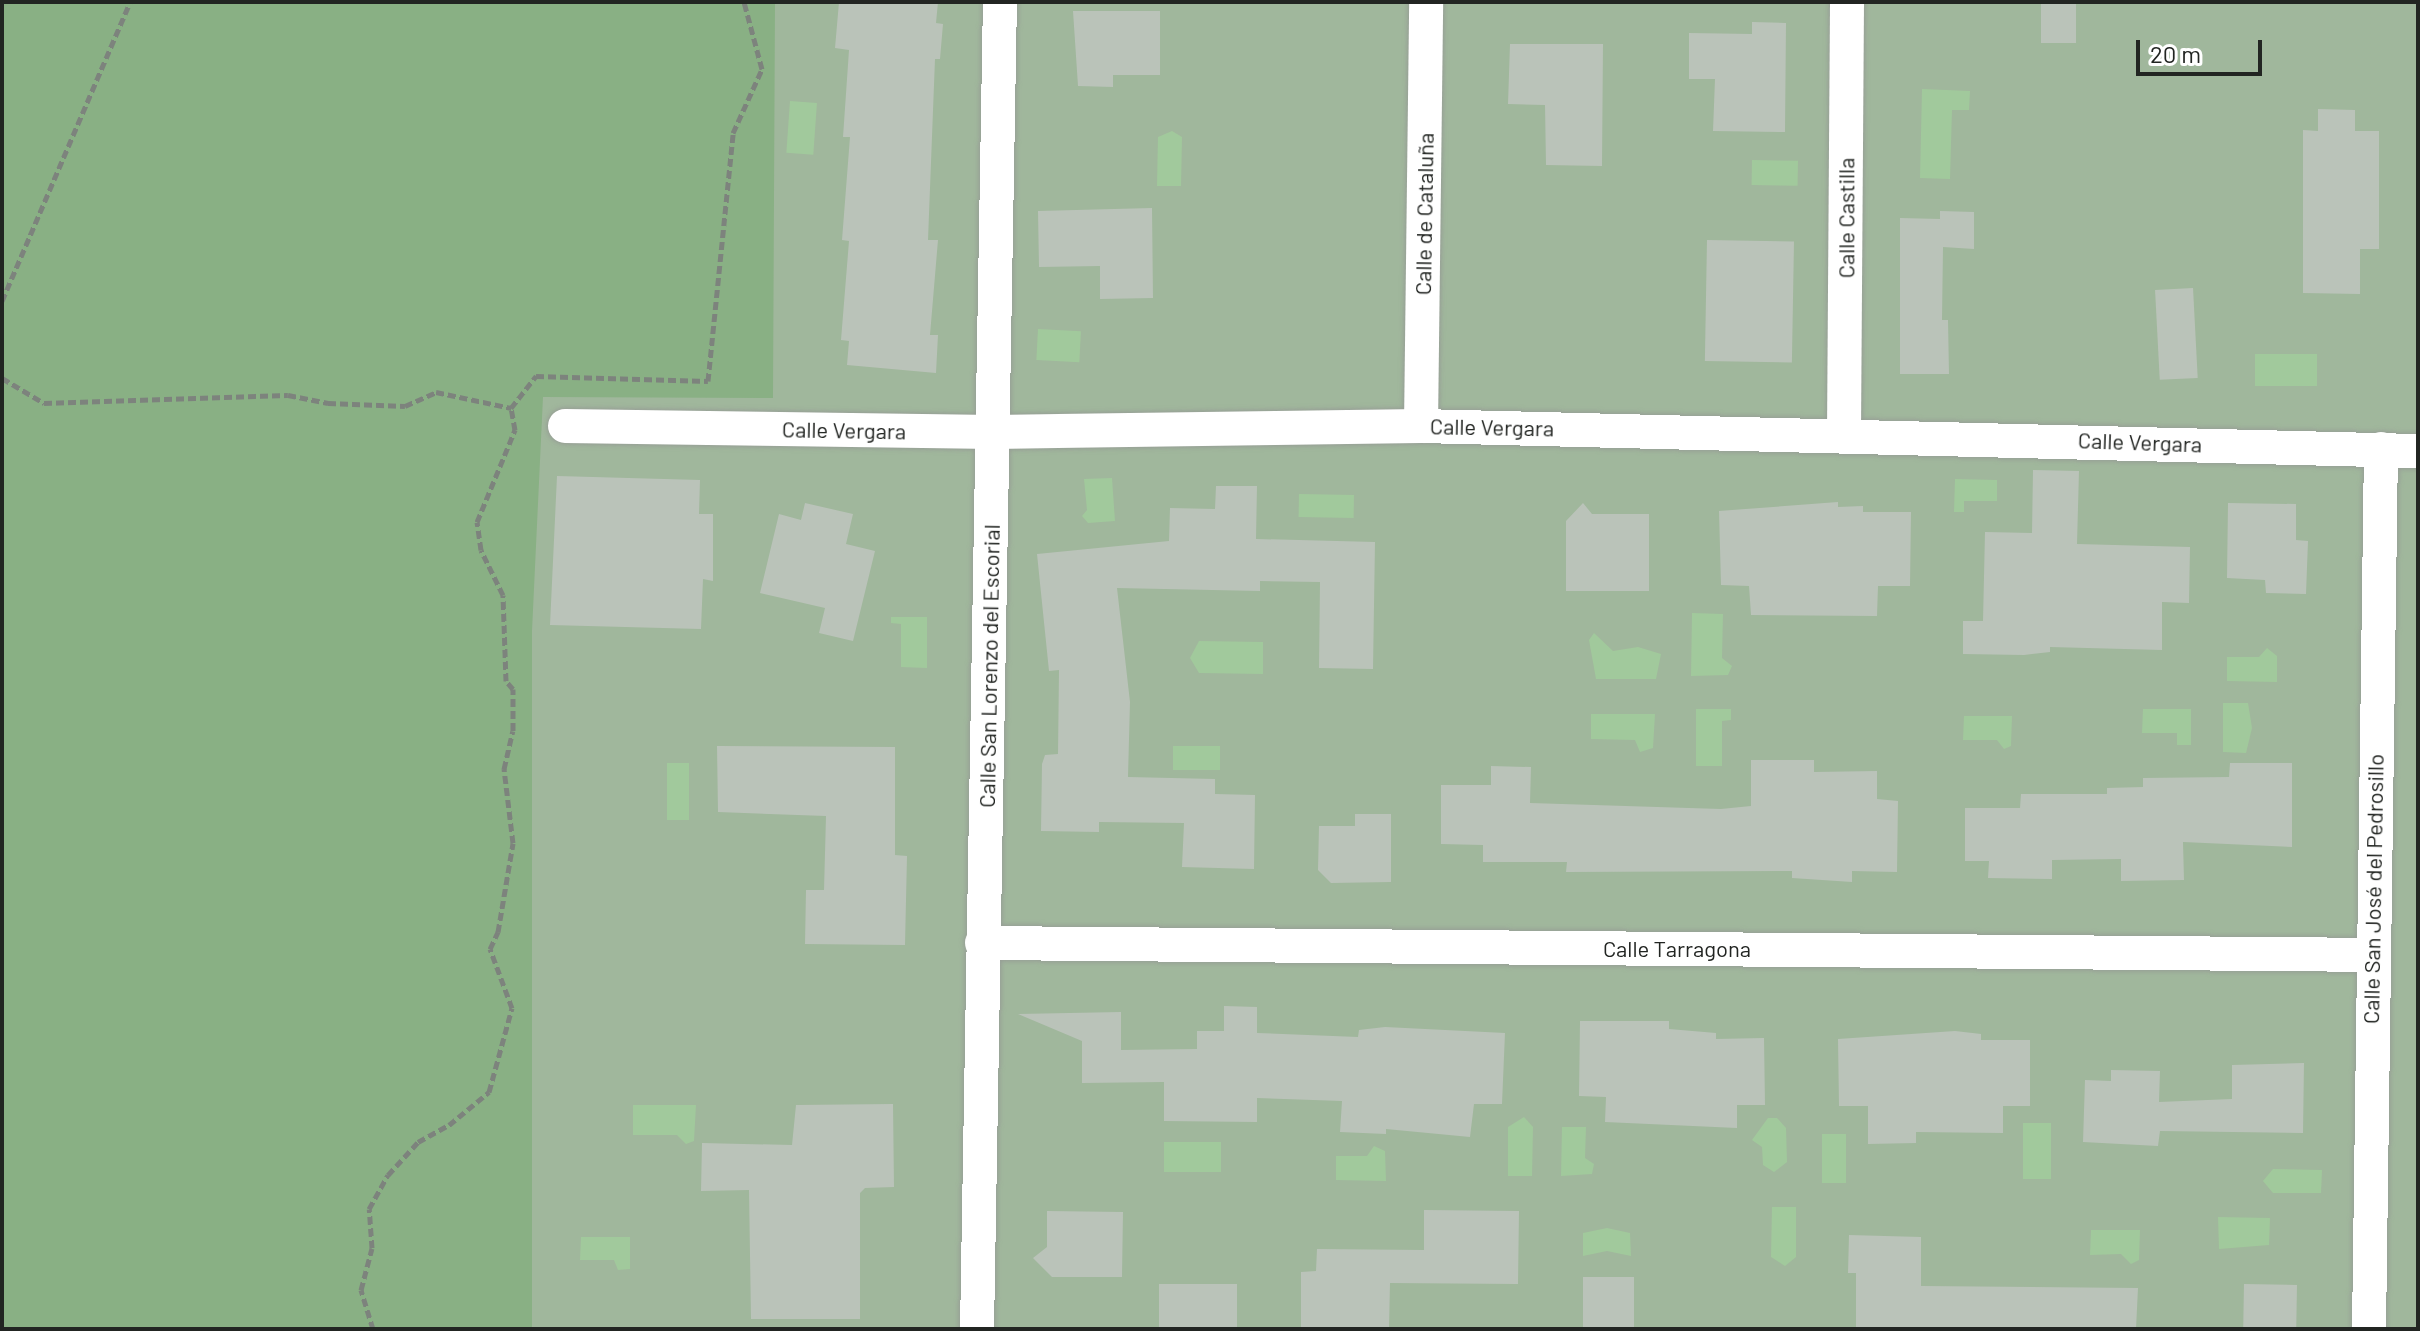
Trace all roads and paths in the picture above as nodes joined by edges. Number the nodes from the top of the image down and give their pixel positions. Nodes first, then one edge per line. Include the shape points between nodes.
1 (130, 2) edge
2 (744, 2) edge
3 (1000, 2) edge
4 (1426, 2) edge
5 (1847, 2) edge
6 (2, 301) edge
7 (2, 378) edge
8 (511, 408) junction
9 (565, 426) dead end
10 (1421, 426) junction
11 (994, 432) junction
12 (1844, 433) junction
13 (2381, 449) junction
14 (2418, 451) edge
15 (982, 943) junction
16 (2372, 955) junction
17 (373, 1329) edge
18 (977, 1329) edge
19 (2369, 1329) edge

1 - 6 path
2 - 8 path via 762,69 733,133 708,381 536,376
3 - 11 street, Calle San Lorenzo del Escorial
4 - 10 street, Calle de Cataluña
5 - 12 street, Calle Castilla
7 - 8 path via 44,403 288,395 328,403 405,406 436,392
8 - 17 path via 515,430 477,522 481,550 503,595 506,681 513,689 513,731 504,769 513,843 498,932 490,949 512,1008 489,1092 418,1142 388,1175 369,1209 372,1248 361,1290
9 - 11 street, Calle Vergara
10 - 11 street, Calle Vergara
10 - 12 street, Calle Vergara
11 - 15 street, Calle San Lorenzo del Escorial
12 - 13 street, Calle Vergara
13 - 14 street, Calle Vergara
13 - 16 street, Calle San José del Pedrosillo
15 - 16 street, Calle Tarragona
15 - 18 street, Calle San Lorenzo del Escorial
16 - 19 street, Calle San José del Pedrosillo

